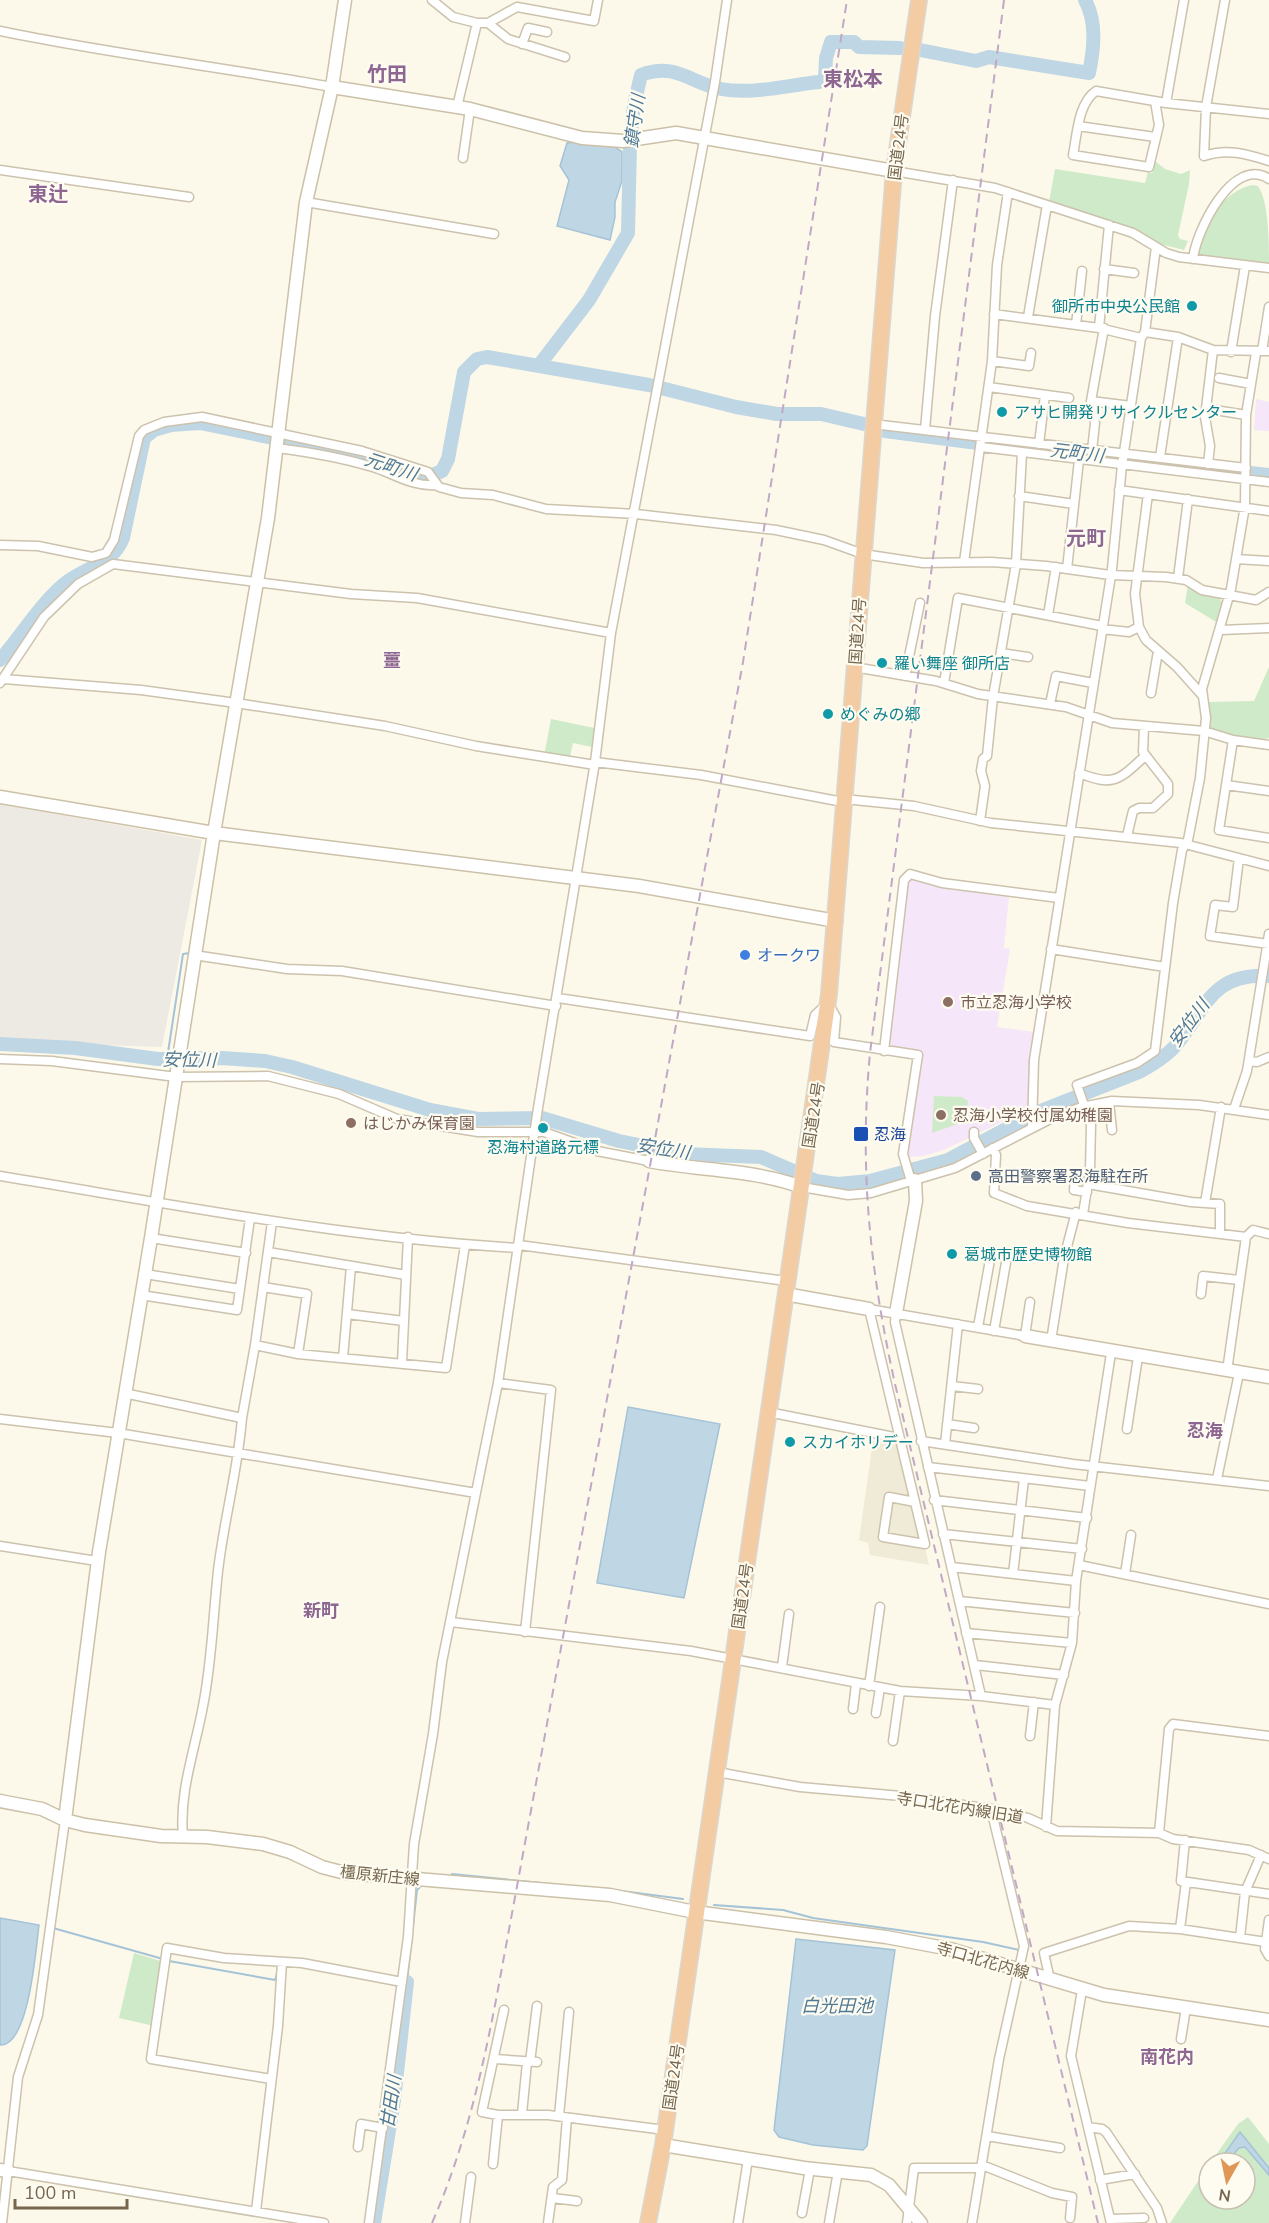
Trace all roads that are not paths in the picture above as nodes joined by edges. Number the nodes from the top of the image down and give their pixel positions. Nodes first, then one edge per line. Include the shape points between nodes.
1 (345, 0) edge
2 (432, 0) edge
3 (598, 0) edge
4 (727, 0) edge
5 (920, 0) edge
6 (1184, 0) edge
7 (1225, 0) edge
8 (477, 23) junction
9 (488, 23) junction
10 (0, 31) edge
11 (547, 32) dead end
12 (522, 44) junction
13 (565, 57) dead end
14 (332, 87) junction
15 (1155, 101) junction
16 (1166, 103) junction
17 (1206, 107) junction
18 (464, 108) junction
19 (1269, 114) edge
20 (1078, 126) junction
21 (704, 137) junction
22 (1155, 137) junction
23 (463, 158) dead end
24 (1269, 161) edge
25 (0, 170) edge
26 (894, 171) junction
27 (1269, 179) edge
28 (953, 180) junction
29 (1008, 192) junction
30 (189, 197) dead end
31 (306, 202) junction
32 (1047, 205) junction
33 (1109, 225) junction
34 (494, 234) dead end
35 (1156, 247) junction
36 (1193, 259) junction
37 (1245, 266) junction
38 (1269, 268) edge
39 (1104, 269) junction
40 (1082, 271) dead end
41 (1134, 273) dead end
42 (1269, 307) edge
43 (994, 314) junction
44 (1028, 316) junction
45 (1076, 325) junction
46 (1101, 328) junction
47 (1143, 335) junction
48 (1179, 337) junction
49 (1213, 350) junction
50 (1231, 352) junction
51 (1262, 352) edge
52 (1031, 353) dead end
53 (992, 361) junction
54 (1220, 378) dead end
55 (1251, 384) junction
56 (989, 387) junction
57 (1045, 395) junction
58 (1069, 398) dead end
59 (1091, 401) junction
60 (1131, 406) junction
61 (1215, 410) dead end
62 (1246, 415) junction
63 (873, 424) junction
64 (925, 430) junction
65 (278, 435) junction
66 (982, 437) junction
67 (1039, 444) junction
68 (981, 447) junction
69 (277, 448) junction
70 (1092, 450) junction
71 (1022, 453) junction
72 (1124, 454) junction
73 (1160, 458) junction
74 (1079, 460) junction
75 (1208, 464) junction
76 (1122, 465) junction
77 (1246, 468) junction
78 (1245, 480) junction
79 (1269, 482) edge
80 (436, 484) junction
81 (1119, 490) junction
82 (1148, 494) junction
83 (1019, 496) junction
84 (1188, 499) junction
85 (1074, 504) junction
86 (1245, 506) junction
87 (1269, 511) edge
88 (636, 514) junction
89 (0, 545) edge
90 (863, 554) junction
91 (93, 558) junction
92 (1236, 559) junction
93 (1269, 561) edge
94 (964, 562) junction
95 (1016, 564) junction
96 (1056, 567) junction
97 (101, 568) junction
98 (1067, 569) junction
99 (1110, 575) junction
100 (1138, 575) junction
101 (1178, 578) junction
102 (257, 583) junction
103 (1269, 592) edge
104 (1230, 596) junction
105 (920, 603) dead end
106 (1008, 607) junction
107 (1048, 615) junction
108 (1102, 627) junction
109 (1139, 627) junction
110 (1269, 628) edge
111 (1221, 630) junction
112 (611, 633) junction
113 (1158, 651) junction
114 (1001, 653) junction
115 (1029, 657) dead end
116 (854, 666) junction
117 (905, 676) junction
118 (2, 681) edge
119 (944, 682) junction
120 (1093, 683) junction
121 (1151, 693) dead end
122 (1202, 695) junction
123 (993, 697) junction
124 (236, 703) junction
125 (1050, 704) junction
126 (1088, 715) junction
127 (1144, 727) junction
128 (1204, 732) junction
129 (1233, 740) junction
130 (1269, 745) edge
131 (1145, 756) junction
132 (595, 763) junction
133 (1079, 773) junction
134 (1226, 785) junction
135 (1269, 791) edge
136 (0, 797) edge
137 (843, 801) junction
138 (980, 821) junction
139 (1069, 830) junction
140 (214, 833) junction
141 (1127, 836) junction
142 (1269, 838) edge
143 (1185, 845) junction
144 (1239, 858) junction
145 (1269, 866) edge
146 (577, 879) junction
147 (1059, 898) junction
148 (836, 921) junction
149 (1269, 934) edge
150 (1268, 944) edge
151 (1051, 949) junction
152 (194, 955) junction
153 (1165, 967) junction
154 (557, 1002) junction
155 (828, 1003) junction
156 (884, 1051) junction
157 (1269, 1057) edge
158 (0, 1059) edge
159 (1249, 1060) junction
160 (176, 1074) junction
161 (1110, 1102) junction
162 (1085, 1104) junction
163 (1221, 1107) junction
164 (1234, 1110) junction
165 (1269, 1115) edge
166 (1032, 1125) junction
167 (535, 1130) junction
168 (1112, 1130) dead end
169 (974, 1136) dead end
170 (993, 1148) junction
171 (982, 1153) junction
172 (649, 1161) joint
173 (0, 1176) edge
174 (1075, 1176) dead end
175 (803, 1179) junction
176 (912, 1179) junction
177 (1088, 1188) junction
178 (157, 1202) junction
179 (1204, 1203) junction
180 (1079, 1213) junction
181 (250, 1218) junction
182 (272, 1222) junction
183 (1220, 1233) junction
184 (1269, 1234) edge
185 (408, 1237) junction
186 (1246, 1237) junction
187 (151, 1238) junction
188 (465, 1245) junction
189 (518, 1246) junction
190 (268, 1252) junction
191 (246, 1253) junction
192 (988, 1257) dead end
193 (1007, 1257) dead end
194 (351, 1266) junction
195 (145, 1274) junction
196 (406, 1275) junction
197 (1239, 1280) junction
198 (263, 1287) junction
199 (785, 1287) junction
200 (240, 1289) junction
201 (1201, 1294) dead end
202 (141, 1295) junction
203 (1030, 1302) dead end
204 (869, 1309) junction
205 (896, 1313) junction
206 (347, 1314) junction
207 (405, 1321) junction
208 (958, 1324) junction
209 (978, 1328) junction
210 (994, 1330) junction
211 (1025, 1336) junction
212 (1051, 1341) junction
213 (255, 1345) junction
214 (1111, 1353) junction
215 (298, 1354) junction
216 (1138, 1357) junction
217 (343, 1358) junction
218 (402, 1363) junction
219 (1233, 1372) junction
220 (1269, 1377) edge
221 (498, 1383) junction
222 (951, 1386) junction
223 (978, 1389) dead end
224 (124, 1393) junction
225 (768, 1412) junction
226 (242, 1418) junction
227 (0, 1419) edge
228 (947, 1424) junction
229 (974, 1428) dead end
230 (1127, 1429) dead end
231 (118, 1433) junction
232 (899, 1438) junction
233 (921, 1441) junction
234 (945, 1444) junction
235 (239, 1453) junction
236 (1093, 1466) junction
237 (928, 1467) junction
238 (1024, 1479) junction
239 (1217, 1479) junction
240 (1090, 1486) junction
241 (1269, 1486) edge
242 (476, 1493) junction
243 (934, 1500) junction
244 (915, 1502) junction
245 (1020, 1510) junction
246 (1087, 1518) junction
247 (943, 1534) junction
248 (1131, 1535) dead end
249 (1017, 1542) junction
250 (0, 1546) edge
251 (1082, 1549) junction
252 (97, 1561) junction
253 (1079, 1564) junction
254 (952, 1567) junction
255 (1013, 1574) junction
256 (1125, 1574) junction
257 (1076, 1581) junction
258 (959, 1601) junction
259 (1269, 1604) edge
260 (880, 1607) dead end
261 (789, 1614) dead end
262 (1076, 1614) junction
263 (451, 1622) junction
264 (525, 1632) junction
265 (966, 1633) junction
266 (1072, 1643) junction
267 (733, 1658) junction
268 (975, 1665) junction
269 (782, 1667) junction
270 (1064, 1675) junction
271 (856, 1684) junction
272 (869, 1686) junction
273 (880, 1688) junction
274 (900, 1690) junction
275 (981, 1696) junction
276 (1034, 1702) junction
277 (1055, 1705) junction
278 (853, 1708) dead end
279 (876, 1713) dead end
280 (1030, 1736) dead end
281 (1269, 1736) edge
282 (892, 1741) dead end
283 (717, 1772) junction
284 (0, 1801) edge
285 (991, 1809) junction
286 (65, 1820) junction
287 (1046, 1827) junction
288 (1159, 1833) junction
289 (183, 1836) junction
290 (1185, 1840) junction
291 (1265, 1857) edge
292 (413, 1879) junction
293 (1186, 1882) junction
294 (1245, 1892) junction
295 (1269, 1894) edge
296 (695, 1912) junction
297 (1269, 1920) edge
298 (1180, 1929) junction
299 (1240, 1938) junction
300 (1266, 1942) junction
301 (1269, 1956) edge
302 (282, 1966) junction
303 (1019, 1970) junction
304 (1050, 1980) junction
305 (402, 1982) junction
306 (1082, 1990) junction
307 (537, 2006) dead end
308 (1186, 2008) junction
309 (504, 2010) dead end
310 (569, 2012) dead end
311 (1269, 2020) edge
312 (1182, 2039) dead end
313 (495, 2059) junction
314 (532, 2062) junction
315 (271, 2079) junction
316 (522, 2114) junction
317 (498, 2115) junction
318 (563, 2117) junction
319 (1088, 2127) junction
320 (383, 2128) junction
321 (987, 2136) junction
322 (664, 2138) junction
323 (358, 2147) dead end
324 (1060, 2148) dead end
325 (748, 2159) junction
326 (493, 2164) dead end
327 (982, 2166) junction
328 (810, 2169) junction
329 (4, 2170) edge
330 (838, 2171) junction
331 (1135, 2174) junction
332 (471, 2177) dead end
333 (1100, 2180) junction
334 (552, 2198) junction
335 (577, 2201) dead end
336 (908, 2208) junction
337 (256, 2211) junction
338 (802, 2213) dead end
339 (1070, 2218) dead end
340 (1144, 2218) dead end
341 (292, 2220) edge
342 (1110, 2221) edge
343 (2, 2223) edge
344 (324, 2223) edge
345 (369, 2223) edge
346 (465, 2223) edge
347 (548, 2223) edge
348 (648, 2223) edge
349 (738, 2223) edge
350 (829, 2223) edge
351 (906, 2223) edge
352 (921, 2223) edge
353 (972, 2223) edge
354 (1162, 2223) edge

1 - 14 street
2 - 8 street via 453,16
3 - 9 street via 594,21 517,7
4 - 21 street
5 - 26 highway, 国道24号
6 - 16 street
7 - 17 street
8 - 9 street
8 - 18 street
9 - 12 street via 508,39
10 - 14 street via 86,49 224,67
11 - 12 street via 528,28
12 - 13 street
14 - 18 street
14 - 31 street
15 - 16 street
15 - 20 street via 1096,91 1090,95
15 - 22 street via 1159,125
16 - 17 street
17 - 19 street
17 - 24 street via 1204,156 1221,151
18 - 21 street via 582,138 623,141 676,134
18 - 23 street
20 - 22 street
20 - 22 street via 1073,155 1149,167
21 - 26 street
21 - 88 street
25 - 30 street
26 - 28 street
26 - 63 highway, 国道24号
27 - 36 street via 1258,173 1247,174 1222,196 1197,235
28 - 29 street
28 - 64 street
29 - 32 street
29 - 43 street
31 - 34 street
31 - 65 street
32 - 33 street
32 - 44 street
33 - 35 street
33 - 39 street
35 - 36 street
35 - 47 street
36 - 37 street
37 - 38 street
37 - 50 street
39 - 41 street
39 - 46 street
40 - 45 street
42 - 51 street
43 - 44 street
43 - 53 street
44 - 45 street
45 - 46 street
46 - 47 street
46 - 59 street
47 - 48 street
47 - 60 street
48 - 49 street
48 - 73 street
49 - 50 street
49 - 75 street via 1205,417 1210,446
50 - 51 street
51 - 55 street
52 - 53 street via 1029,366
53 - 56 street
54 - 55 street
55 - 62 street
56 - 57 street
56 - 66 street
57 - 58 street
57 - 67 street
59 - 60 street
59 - 70 street via 1095,423
60 - 72 street
61 - 62 street
62 - 77 street
63 - 64 street
63 - 90 highway, 国道24号
64 - 66 street
65 - 69 street
65 - 80 street via 362,451 428,472
65 - 91 street via 202,417 164,422 144,430 135,446 114,540 106,553
66 - 67 street
66 - 68 street
67 - 70 street
68 - 71 street
68 - 94 street
69 - 80 street via 349,461 412,483
69 - 102 street
70 - 72 street
71 - 74 street
71 - 83 street
72 - 73 street
72 - 76 street
73 - 75 street
74 - 76 street
74 - 85 street
75 - 77 street
76 - 78 street
76 - 81 street
77 - 78 street
78 - 79 street
78 - 86 street
80 - 88 street via 460,493 493,495 546,509
81 - 82 street
81 - 99 street
82 - 84 street
82 - 100 street
83 - 85 street
83 - 95 street
84 - 86 street
84 - 101 street
85 - 98 street
86 - 87 street
86 - 92 street
88 - 90 street via 776,530 824,540
88 - 112 street
89 - 91 street via 38,546
90 - 94 street via 932,564
90 - 116 highway, 国道24号
91 - 97 street
92 - 93 street
92 - 104 street
94 - 95 street
95 - 96 street
95 - 106 street
96 - 98 street
96 - 107 street
97 - 102 street via 119,564
97 - 118 street via 78,584 45,617
98 - 99 street
99 - 100 street
99 - 108 street
100 - 101 street
100 - 109 street via 1135,601
101 - 104 street via 1202,590
102 - 112 street via 417,598
102 - 124 street
103 - 104 street via 1256,600
104 - 111 street
105 - 117 street
106 - 107 street
106 - 114 street
106 - 119 street via 958,598
107 - 108 street
108 - 109 street via 1129,632
108 - 120 street
109 - 113 street
110 - 111 street
111 - 122 street
112 - 132 street
113 - 121 street
113 - 122 street
114 - 115 street
114 - 123 street
116 - 117 street
116 - 137 highway, 国道24号
117 - 119 street
118 - 124 street via 141,690
119 - 123 street
120 - 125 street via 1056,676
120 - 126 street
122 - 128 street
123 - 125 street
123 - 138 street via 987,756 981,771 986,786
124 - 132 street
124 - 140 street
125 - 126 street
126 - 127 street
126 - 133 street
127 - 128 street
127 - 131 street
128 - 129 street
128 - 143 street via 1197,801
129 - 130 street
129 - 134 street
131 - 133 street via 1115,780 1098,780
131 - 141 street via 1168,784 1168,795 1153,808 1133,811
132 - 137 street via 700,775
132 - 146 street
133 - 139 street
134 - 135 street
134 - 142 street via 1219,830
136 - 140 street
137 - 138 street via 914,806
137 - 148 highway, 国道24号
138 - 139 street
139 - 141 street
139 - 147 street
140 - 146 street
140 - 152 street
141 - 143 street
143 - 144 street
143 - 153 street
144 - 145 street
144 - 150 street via 1233,906 1215,905 1210,936
146 - 148 street via 639,886
146 - 154 street
147 - 151 street
147 - 156 street via 942,883 910,874 904,880
148 - 155 highway, 国道24号
149 - 150 street
150 - 159 street
151 - 153 street
151 - 166 street via 1034,1060
152 - 154 street via 287,969 342,971
152 - 160 street
153 - 162 street via 1155,1051 1137,1063 1077,1084
154 - 155 street via 810,1036 815,1015
154 - 167 street
155 - 156 street via 836,1017 834,1042
155 - 175 highway, 国道24号
156 - 176 street via 918,1055 903,1154
157 - 159 street via 1257,1062
158 - 160 street
159 - 164 street
160 - 167 street via 268,1076 339,1094 397,1119 478,1132
160 - 178 street
161 - 162 street
161 - 163 street
161 - 168 street
162 - 166 street
162 - 177 street via 1091,1136
163 - 164 street
163 - 179 street
164 - 165 street
166 - 170 street
167 - 172 street via 597,1151
167 - 189 street
169 - 171 street
170 - 171 street
170 - 180 street via 994,1193 1027,1206
171 - 176 street via 955,1168
172 - 175 street
173 - 178 street
174 - 177 street via 1074,1190
175 - 176 street via 826,1193 855,1196
175 - 199 highway, 国道24号
176 - 205 street via 916,1202
177 - 179 street
177 - 180 street
178 - 181 street
178 - 187 street
179 - 183 street via 1220,1204
180 - 183 street via 1128,1223
180 - 212 street via 1064,1258
181 - 182 street
181 - 191 street
182 - 185 street
182 - 190 street
183 - 186 street
184 - 186 street via 1253,1230
185 - 188 street
185 - 196 street
186 - 197 street
187 - 191 street
187 - 195 street
188 - 189 street
188 - 218 street via 446,1368
189 - 199 street
189 - 221 street
190 - 194 street
190 - 198 street
191 - 200 street
192 - 209 street via 989,1288
193 - 210 street
194 - 196 street
194 - 206 street
195 - 200 street
195 - 202 street
196 - 207 street
197 - 201 street via 1203,1276
197 - 219 street
198 - 213 street
198 - 215 street via 307,1294
199 - 204 street
199 - 225 highway, 国道24号
200 - 202 street via 237,1310
202 - 224 street
203 - 211 street
204 - 205 street
204 - 232 street
205 - 208 street
205 - 233 street
206 - 207 street
206 - 217 street
207 - 218 street
208 - 209 street
208 - 222 street
209 - 210 street
210 - 211 street
211 - 212 street
212 - 214 street
213 - 215 street
213 - 226 street
214 - 216 street
214 - 236 street
215 - 217 street
216 - 219 street
216 - 230 street
217 - 218 street
219 - 220 street
219 - 239 street
221 - 242 street
221 - 264 street via 551,1390
222 - 223 street
222 - 228 street
224 - 226 street
224 - 231 street
225 - 232 street
225 - 267 highway, 国道24号
226 - 235 street
227 - 231 street
228 - 229 street
228 - 234 street
231 - 235 street
231 - 252 street
232 - 244 street
233 - 234 street
233 - 237 street
234 - 236 street
235 - 242 street
235 - 289 street via 218,1573 203,1706 181,1814
236 - 239 street
236 - 240 street
237 - 238 street
237 - 243 street
238 - 240 street
238 - 245 street
239 - 241 street
240 - 246 street
242 - 263 street
243 - 245 street
243 - 247 street
244 - 244 street via 925,1544 883,1537 889,1497
245 - 246 street
245 - 249 street
246 - 251 street
247 - 249 street
247 - 254 street
248 - 256 street
249 - 251 street
249 - 255 street
250 - 252 street
251 - 253 street
252 - 286 street
253 - 256 street
253 - 257 street
254 - 255 street
254 - 258 street
255 - 257 street
256 - 259 street
257 - 262 street
258 - 262 street
258 - 265 street
260 - 272 street
261 - 269 street
262 - 266 street
263 - 264 street
263 - 292 street via 414,1844
264 - 267 street via 562,1633
265 - 266 street
265 - 268 street
266 - 270 street
267 - 269 street
267 - 283 highway, 国道24号
268 - 270 street
268 - 275 street
269 - 271 street
270 - 277 street
271 - 272 street
271 - 278 street
272 - 273 street
273 - 274 street
273 - 279 street
274 - 275 street
274 - 282 street
275 - 276 street
276 - 277 street
276 - 280 street
277 - 287 street
281 - 288 street via 1173,1724 1169,1729
283 - 285 street, 寺口北花内線旧道 via 800,1787
283 - 296 highway, 国道24号
284 - 286 street, 橿原新庄線 via 42,1809
285 - 287 street, 寺口北花内線旧道
285 - 303 street via 1024,1946
286 - 289 street, 橿原新庄線 via 152,1835
286 - 329 street via 38,2015 18,2077
287 - 288 street, 寺口北花内線旧道 via 1057,1831
288 - 290 street, 寺口北花内線旧道
289 - 292 street, 橿原新庄線 via 278,1847 345,1873
290 - 291 street, 寺口北花内線旧道 via 1241,1848
290 - 293 street via 1181,1881
291 - 294 street
292 - 296 street, 橿原新庄線 via 610,1895
292 - 305 street
293 - 294 street
293 - 298 street
294 - 295 street
294 - 299 street
296 - 303 street, 寺口北花内線 via 923,1943
296 - 322 highway, 国道24号
297 - 300 street
298 - 299 street
298 - 304 street via 1130,1926 1044,1953
299 - 300 street
300 - 301 street
302 - 305 street
302 - 315 street
302 - 315 street via 167,1948 151,2059
303 - 304 street, 寺口北花内線
303 - 321 street
304 - 306 street, 寺口北花内線
305 - 320 street
306 - 308 street, 寺口北花内線
306 - 319 street via 1071,2056
307 - 314 street
308 - 311 street, 寺口北花内線
308 - 312 street
309 - 313 street
310 - 318 street
313 - 314 street
313 - 317 street via 482,2112
314 - 316 street
315 - 337 street
316 - 317 street
316 - 318 street
317 - 326 street
318 - 322 street
318 - 334 street via 562,2180 553,2187
319 - 331 street via 1106,2132
319 - 333 street
320 - 323 street via 361,2124
320 - 345 street
321 - 324 street
321 - 327 street
322 - 325 street
322 - 348 highway, 国道24号
325 - 328 street
325 - 349 street
327 - 336 street via 914,2168
327 - 339 street via 1072,2197
327 - 353 street
328 - 330 street
328 - 338 street
329 - 337 street
329 - 343 street
330 - 336 street via 880,2179
330 - 350 street
331 - 333 street
331 - 354 street
332 - 346 street
333 - 342 street
334 - 335 street
334 - 347 street
336 - 351 street
336 - 352 street
337 - 341 street
340 - 342 street
341 - 344 street

